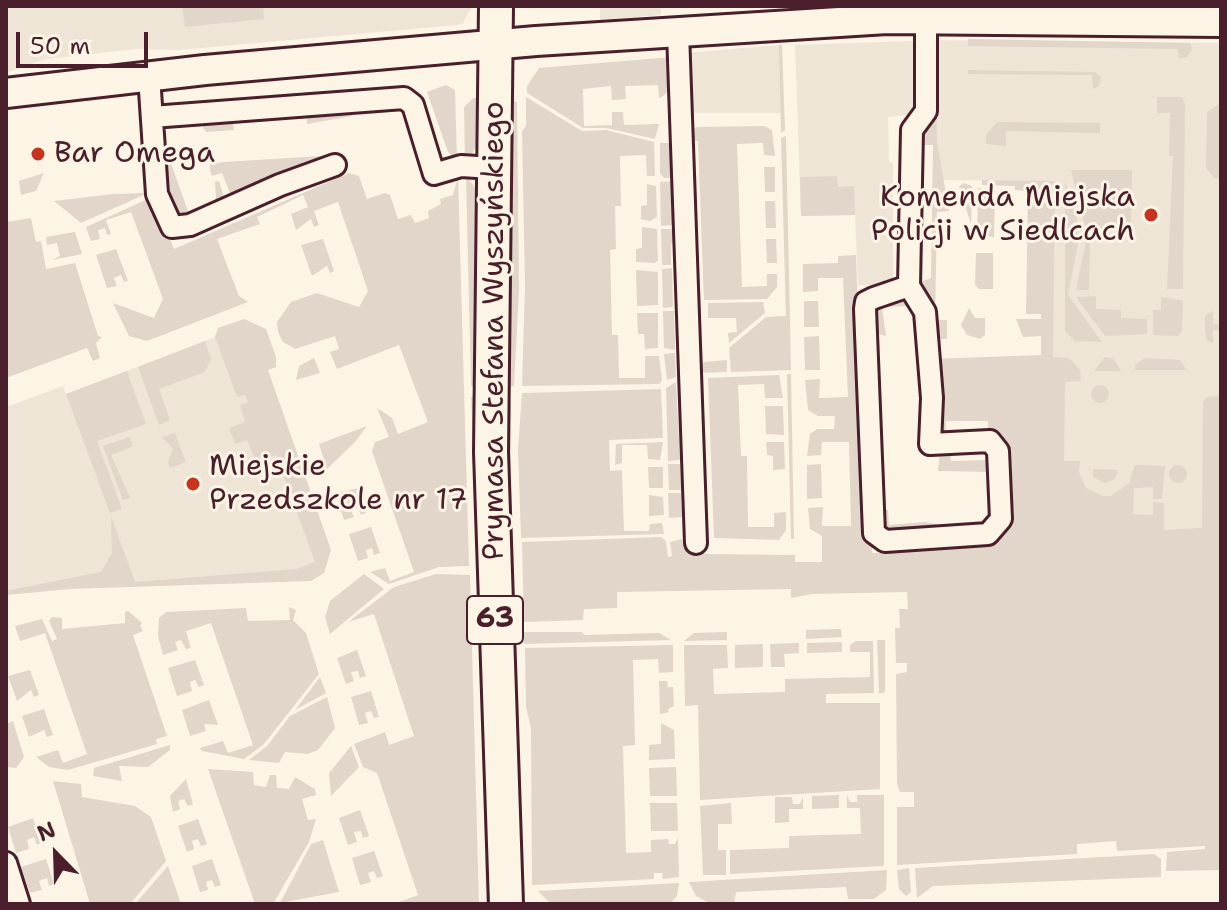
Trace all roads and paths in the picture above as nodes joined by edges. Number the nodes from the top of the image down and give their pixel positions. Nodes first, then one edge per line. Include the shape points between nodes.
1 (496, 6) edge
2 (887, 13) edge
3 (926, 18) junction
4 (1221, 22) edge
5 (678, 32) junction
6 (495, 45) junction
7 (149, 76) junction
8 (6, 93) edge
9 (152, 117) junction
10 (335, 165) dead end
11 (493, 168) junction
12 (909, 286) junction
13 (696, 543) dead end
14 (6, 863) edge
15 (19, 904) edge
16 (506, 904) edge

1 - 6 main road, 63
2 - 3 main road
2 - 5 main road
3 - 4 main road
3 - 12 street via 926,111 912,130
5 - 6 main road
5 - 13 street
6 - 7 main road
6 - 11 main road, Prymasa Stefana Wyszyńskiego / 63
7 - 8 main road
7 - 9 street
9 - 10 street via 157,194 168,224 178,229
9 - 11 street via 404,98 413,105 434,174 461,166
11 - 16 main road, Prymasa Stefana Wyszyńskiego / 63 via 491,463
12 - 12 street via 925,312 930,444 990,441 998,451 1001,519 988,534 885,541 874,533 865,309 866,302
14 - 15 street

